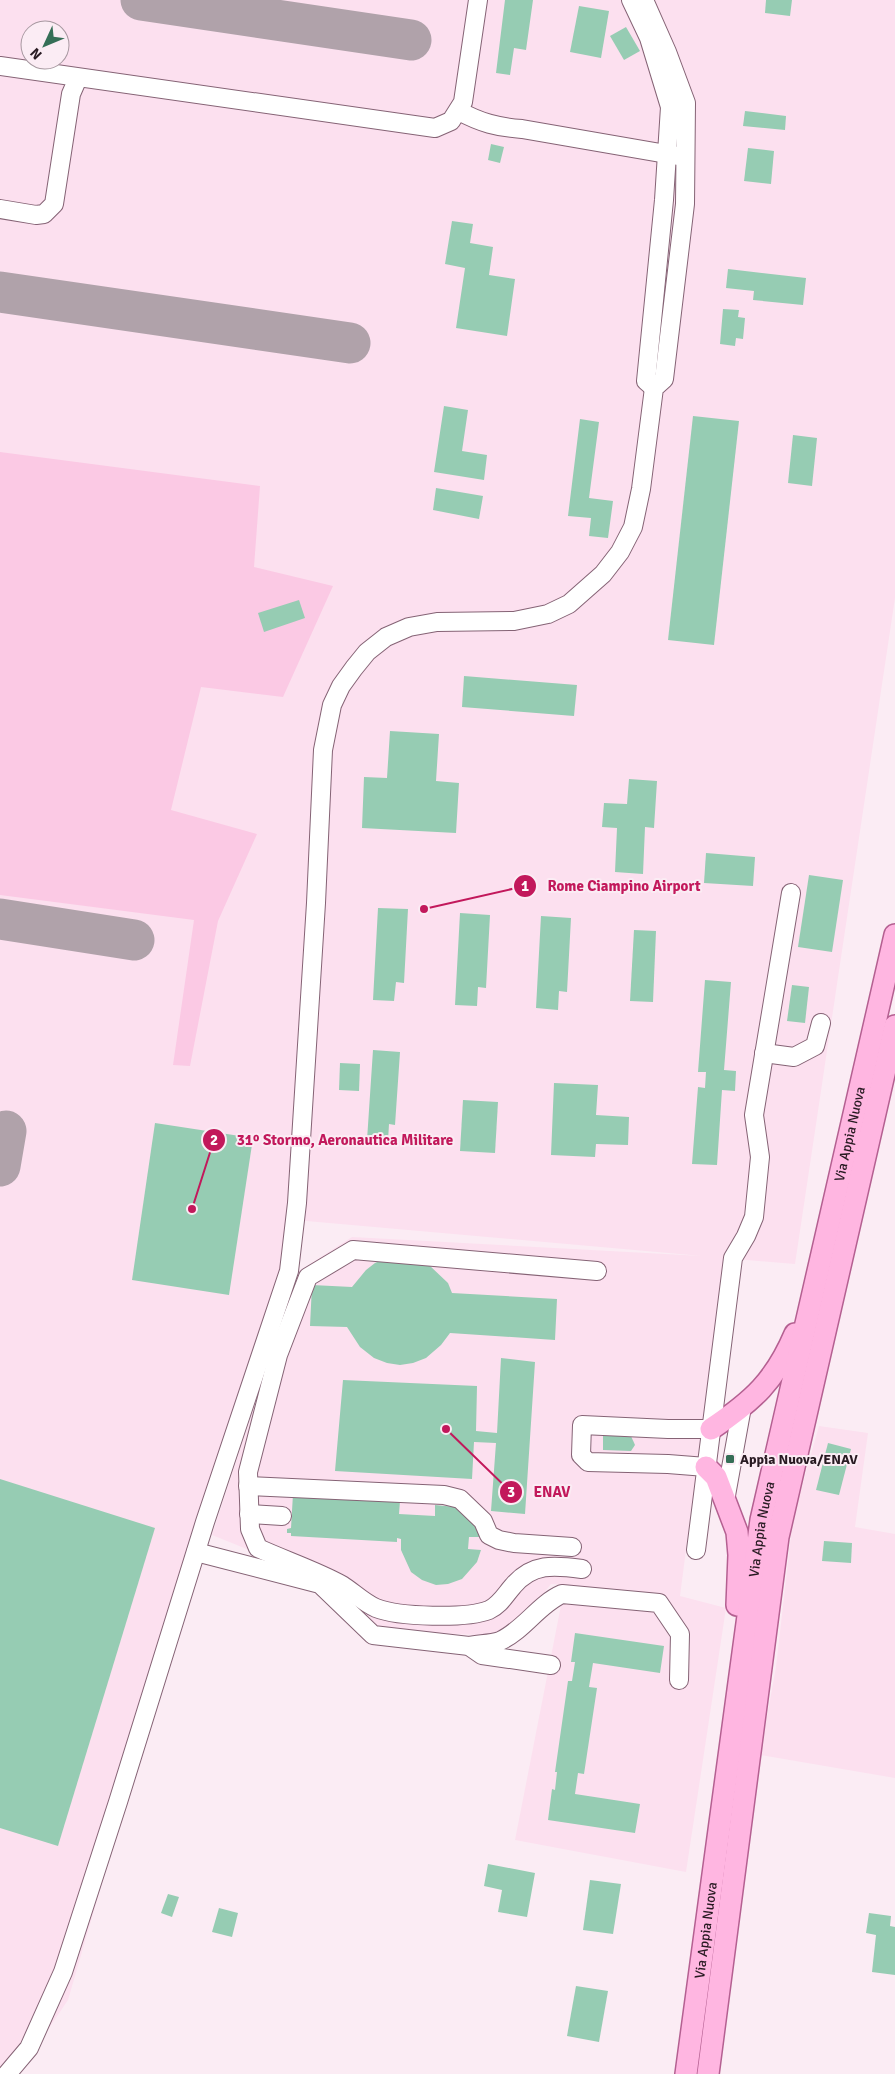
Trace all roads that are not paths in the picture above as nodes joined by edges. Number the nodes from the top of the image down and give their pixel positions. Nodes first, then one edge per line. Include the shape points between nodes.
1 (478, 0) edge
2 (631, 0) edge
3 (644, 0) edge
4 (0, 66) edge
5 (78, 78) junction
6 (459, 111) junction
7 (668, 154) junction
8 (686, 157) junction
9 (664, 200) junction
10 (685, 204) junction
11 (0, 209) edge
12 (654, 388) junction
13 (790, 893) dead end
14 (895, 935) edge
15 (821, 1023) dead end
16 (895, 1026) edge
17 (764, 1053) junction
18 (597, 1272) dead end
19 (818, 1273) junction
20 (742, 1407) junction
21 (711, 1429) junction
22 (706, 1467) junction
23 (248, 1486) junction
24 (725, 1501) junction
25 (249, 1514) junction
26 (282, 1516) dead end
27 (572, 1547) dead end
28 (696, 1550) dead end
29 (196, 1552) junction
30 (582, 1569) dead end
31 (469, 1646) junction
32 (551, 1665) dead end
33 (679, 1680) dead end
34 (736, 1697) junction
35 (7, 2074) edge
36 (686, 2074) edge
37 (708, 2074) edge

1 - 6 street
2 - 7 street via 649,38 670,107
3 - 8 street via 686,103
4 - 5 street
5 - 6 street via 435,128 451,121
5 - 11 street via 71,94 54,204 44,214 36,215
6 - 7 street via 480,122 502,128
7 - 8 street
7 - 9 street
8 - 10 street
9 - 10 street
9 - 12 street via 646,381
10 - 12 street via 664,379
12 - 29 street via 634,527 603,574 569,604 548,614 508,621 437,622 409,627 386,637 354,668 332,705 323,750 297,1204 289,1271
13 - 17 street
14 - 19 main road, Via Appia Nuova
15 - 17 street via 815,1046 794,1057
16 - 37 main road, Via Appia Nuova via 778,1537
17 - 21 street via 754,1116 760,1157 754,1217 733,1258
18 - 23 street via 354,1250 308,1277 278,1355 248,1472
19 - 20 main road via 783,1359 768,1384
19 - 34 main road, Via Appia Nuova via 761,1520
20 - 21 main road
20 - 24 street
21 - 22 street
21 - 22 street via 582,1425 581,1455 588,1462
22 - 24 main road via 716,1477
22 - 28 street
23 - 25 street
23 - 27 street via 444,1495 460,1499 483,1521 489,1535 499,1540
24 - 34 main road via 738,1541
25 - 26 street
25 - 30 street via 250,1529 258,1548 341,1584 374,1607 388,1612 471,1615 490,1610 524,1574 535,1568
29 - 31 street via 320,1584 373,1634
29 - 35 street via 63,1972 29,2048
31 - 32 street via 482,1655
31 - 33 street via 500,1641 562,1594 659,1603 680,1634
34 - 36 main road, Via Appia Nuova

